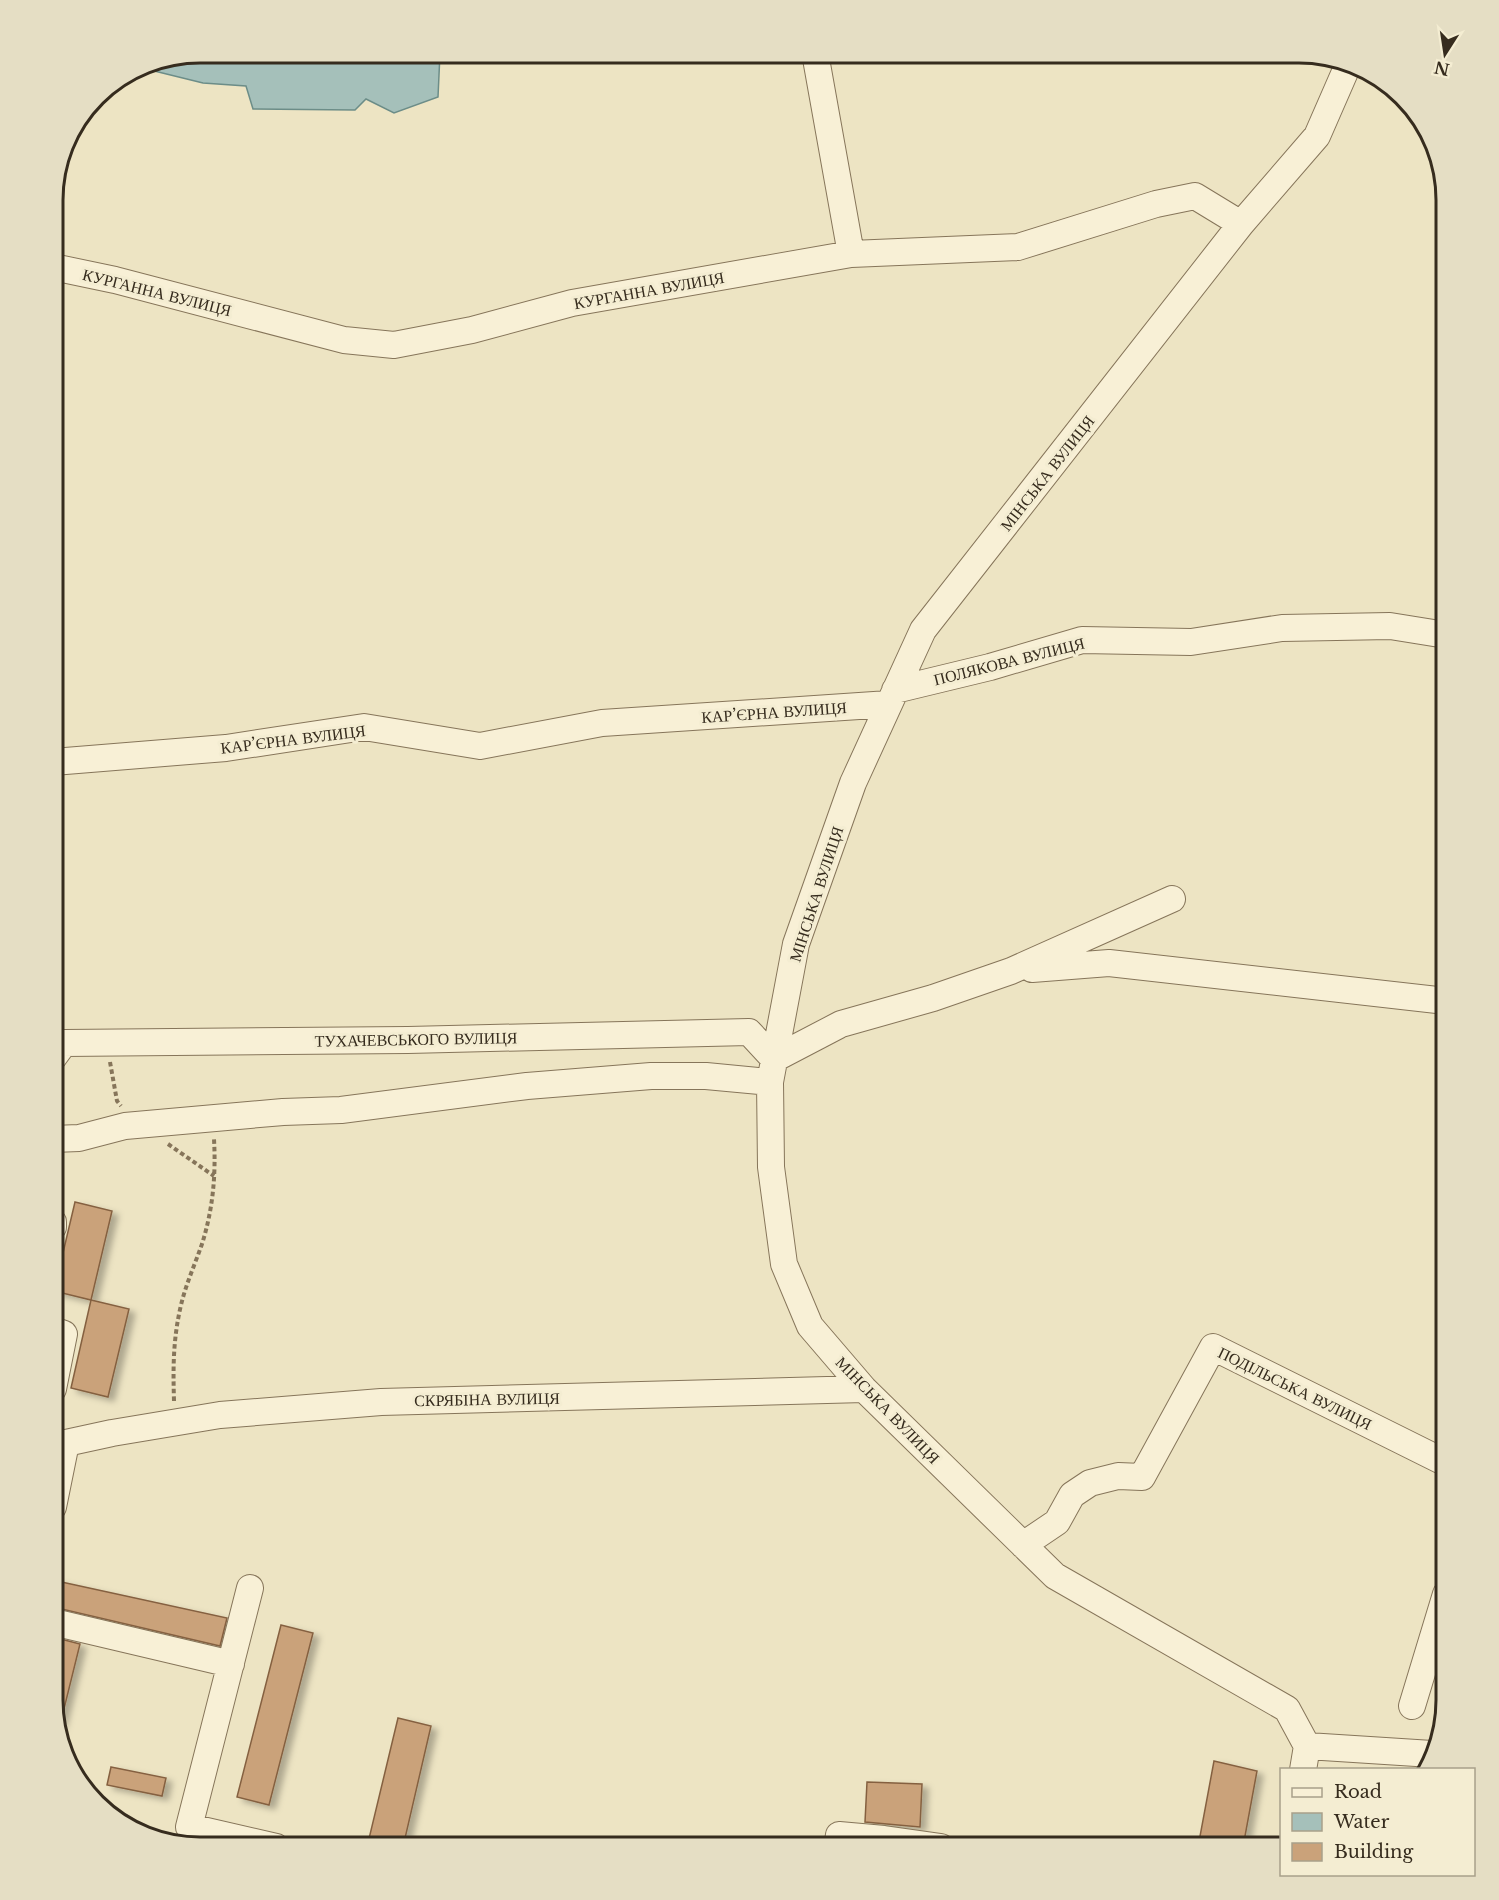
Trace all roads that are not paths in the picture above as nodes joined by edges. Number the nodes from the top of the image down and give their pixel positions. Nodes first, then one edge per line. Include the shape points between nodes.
1 (817, 63) edge
2 (1345, 71) edge
3 (1241, 224) junction
4 (851, 254) junction
5 (63, 269) edge
6 (1436, 633) edge
7 (892, 697) junction
8 (63, 761) edge
9 (1172, 899) dead end
10 (1011, 971) junction
11 (1436, 1000) edge
12 (63, 1045) edge
13 (772, 1071) junction
14 (63, 1139) edge
15 (864, 1389) junction
16 (63, 1441) edge
17 (1436, 1458) edge
18 (1023, 1545) junction
19 (250, 1588) dead end
20 (63, 1625) edge
21 (1436, 1627) edge
22 (231, 1664) junction
23 (1412, 1706) dead end
24 (1425, 1754) edge
25 (1305, 1758) edge
26 (230, 1837) edge
27 (839, 1837) edge
28 (862, 1837) edge

1 - 4 street
2 - 3 street, МІНСЬКА ВУЛИЦЯ via 1317,136
3 - 4 street, КУРГАННА ВУЛИЦЯ via 1195,196 1156,204 1018,248
3 - 7 street, МІНСЬКА ВУЛИЦЯ via 923,630
4 - 5 street, КУРГАННА ВУЛИЦЯ via 572,303 472,330 394,345 344,340
6 - 7 street, ПОЛЯКОВА ВУЛИЦЯ via 1390,626 1358,626 1282,628 1191,642 1082,640
7 - 8 street, КАР’ЄРНА ВУЛИЦЯ via 602,723 480,746 364,727 226,748
7 - 13 street, МІНСЬКА ВУЛИЦЯ via 853,783 796,944
9 - 10 street
10 - 11 street via 1109,963
10 - 13 street via 841,1024
12 - 13 street, ТУХАЧЕВСЬКОГО ВУЛИЦЯ via 749,1032
13 - 14 street via 527,1086 341,1110 125,1126
13 - 15 street, МІНСЬКА ВУЛИЦЯ via 771,1167 784,1264 810,1326
15 - 16 street, СКРЯБІНА ВУЛИЦЯ via 381,1402 220,1416
15 - 18 street, МІНСЬКА ВУЛИЦЯ
17 - 18 street, ПОДІЛЬСЬКА ВУЛИЦЯ via 1213,1347 1143,1477 1118,1476 1090,1483 1072,1496 1057,1522
18 - 25 street, МІНСЬКА ВУЛИЦЯ via 1055,1576 1287,1709
19 - 22 street
20 - 22 street
21 - 23 street
22 - 26 street via 189,1827
24 - 25 street, МІНСЬКА ВУЛИЦЯ
27 - 28 street

